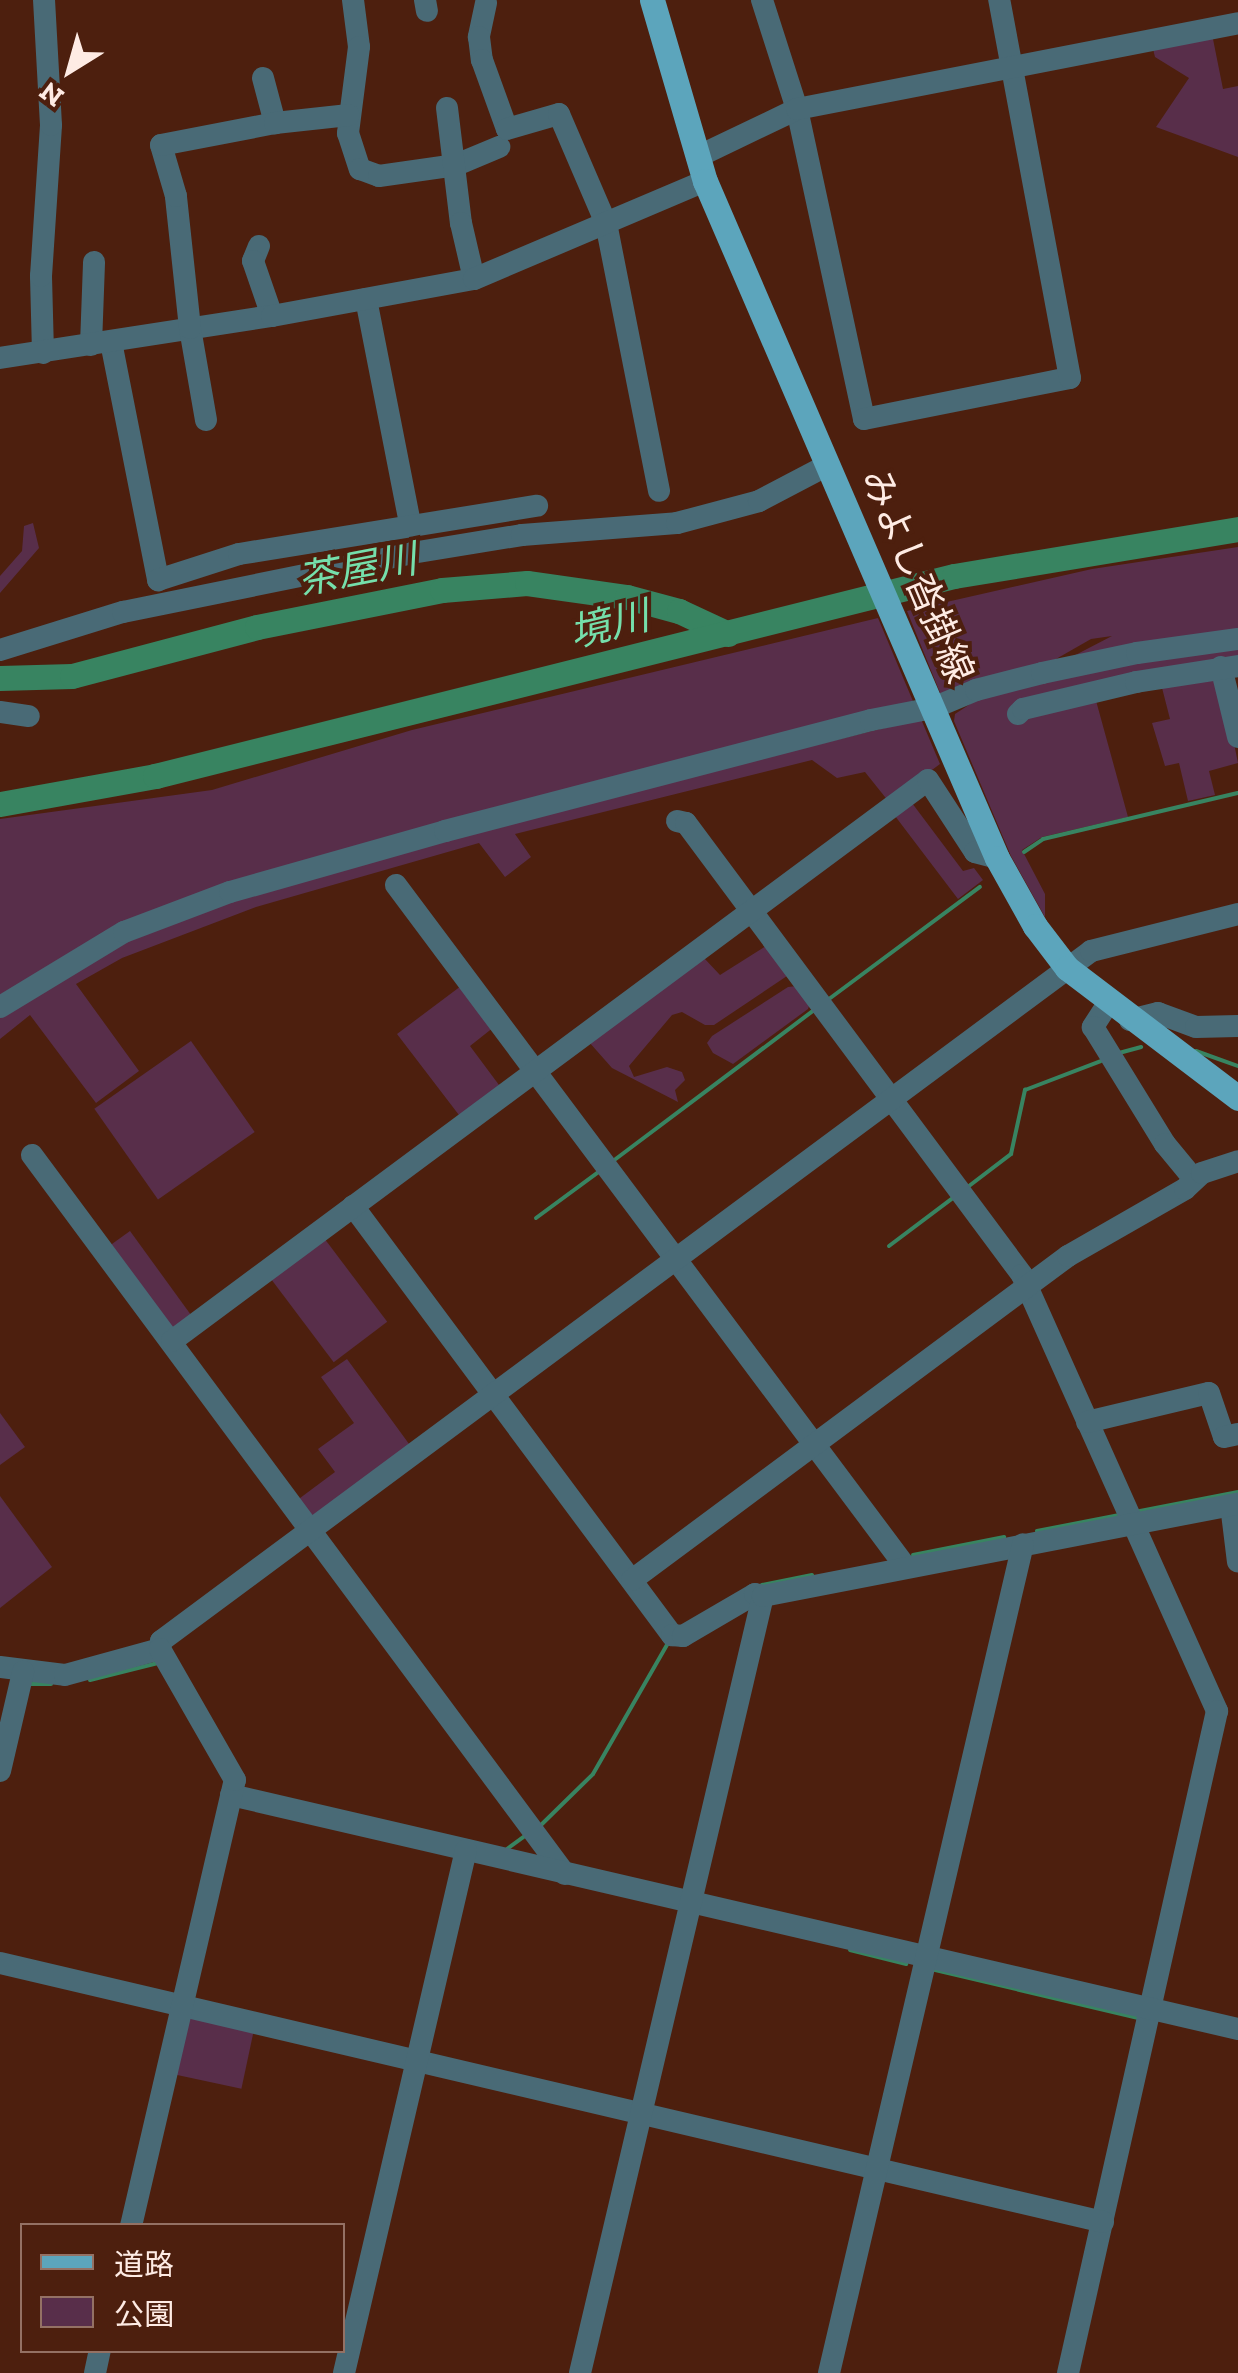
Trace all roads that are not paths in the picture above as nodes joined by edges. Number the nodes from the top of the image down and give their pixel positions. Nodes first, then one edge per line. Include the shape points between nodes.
1 (44, 0) edge
2 (352, 0) edge
3 (652, 0) edge
4 (762, 0) edge
5 (999, 0) edge
6 (486, 3) dead end
7 (1238, 22) edge
8 (1013, 66) junction
9 (264, 78) dead end
10 (447, 108) dead end
11 (798, 109) junction
12 (348, 115) junction
13 (275, 123) junction
14 (499, 147) dead end
15 (456, 165) junction
16 (701, 169) junction
17 (606, 223) junction
18 (259, 246) dead end
19 (94, 262) dead end
20 (474, 279) junction
21 (366, 300) junction
22 (272, 316) junction
23 (190, 328) junction
24 (101, 344) junction
25 (42, 352) junction
26 (0, 358) edge
27 (206, 420) dead end
28 (831, 471) junction
29 (659, 491) dead end
30 (537, 506) dead end
31 (410, 524) junction
32 (1238, 640) edge
33 (0, 650) edge
34 (1230, 666) edge
35 (933, 708) junction
36 (0, 712) edge
37 (1018, 714) dead end
38 (29, 716) dead end
39 (1238, 737) edge
40 (677, 821) dead end
41 (997, 858) junction
42 (396, 885) dead end
43 (751, 911) junction
44 (1238, 914) edge
45 (1067, 968) junction
46 (1109, 1002) junction
47 (0, 1007) edge
48 (1130, 1020) junction
49 (1238, 1026) edge
50 (534, 1070) junction
51 (890, 1098) junction
52 (1238, 1098) edge
53 (32, 1156) dead end
54 (1238, 1161) edge
55 (1194, 1179) junction
56 (352, 1206) junction
57 (674, 1258) junction
58 (1028, 1288) junction
59 (172, 1341) junction
60 (493, 1394) junction
61 (1087, 1422) junction
62 (1238, 1434) edge
63 (815, 1447) junction
64 (1235, 1504) edge
65 (1132, 1524) junction
66 (311, 1529) junction
67 (1016, 1546) junction
68 (1238, 1562) edge
69 (904, 1566) junction
70 (632, 1580) junction
71 (763, 1596) junction
72 (160, 1649) junction
73 (12, 1670) edge
74 (1227, 1706) edge
75 (0, 1771) edge
76 (231, 1795) junction
77 (461, 1848) junction
78 (565, 1874) junction
79 (692, 1904) junction
80 (920, 1957) junction
81 (0, 1963) edge
82 (184, 2006) junction
83 (1150, 2009) junction
84 (1238, 2029) edge
85 (412, 2059) junction
86 (640, 2113) junction
87 (870, 2168) junction
88 (1103, 2222) junction
89 (132, 2223) edge
90 (345, 2313) edge
91 (344, 2373) edge
92 (580, 2373) edge
93 (815, 2373) edge
94 (829, 2373) edge
95 (1068, 2373) edge

1 - 25 street via 51,131
2 - 12 street via 359,47
3 - 16 main road, みよし沓掛線
4 - 11 street
5 - 8 street
6 - 17 street via 482,60 507,129 558,114
7 - 8 street
8 - 11 street
8 - 11 street via 1070,378 864,420
9 - 13 street
10 - 15 street
11 - 16 street
12 - 13 street
12 - 15 street via 352,152 368,174
13 - 23 street via 160,145 176,196
14 - 15 street
15 - 20 street
16 - 17 street
16 - 28 main road, みよし沓掛線
17 - 20 street
17 - 29 street
18 - 22 street via 253,261
19 - 24 street
20 - 21 street
21 - 22 street
21 - 31 street
22 - 23 street
23 - 24 street
23 - 27 street
24 - 25 street
24 - 31 street via 158,580 239,554
25 - 26 street
28 - 33 street via 677,523 522,535 412,553 123,612
28 - 35 main road, みよし沓掛線
30 - 31 street
32 - 35 street via 1084,663
34 - 37 street via 1047,702
34 - 39 street
35 - 41 main road, みよし沓掛線
35 - 47 street via 230,892 124,932
36 - 38 street
40 - 43 street via 686,823
41 - 43 street via 975,852 928,780
41 - 45 main road, みよし沓掛線
42 - 50 street
43 - 50 street
43 - 51 street
44 - 45 street via 1090,950
45 - 46 main road, みよし沓掛線
45 - 51 street
46 - 48 main road, みよし沓掛線
46 - 55 street via 1093,1028
48 - 49 street via 1158,1014 1196,1027
48 - 52 main road, みよし沓掛線
50 - 56 street
50 - 57 street
51 - 57 street
51 - 58 street
53 - 59 street
54 - 55 street
55 - 58 street
56 - 59 street
56 - 60 street
57 - 60 street
57 - 63 street
58 - 61 street
58 - 63 street
59 - 66 street
60 - 66 street
60 - 70 street
61 - 62 street via 1209,1393 1224,1437
61 - 65 street
63 - 69 street
63 - 70 street
64 - 65 street
64 - 68 street
65 - 67 street
65 - 74 street
66 - 72 street via 161,1641
66 - 78 street
67 - 69 street
67 - 80 street
69 - 71 street
70 - 71 street via 672,1635 682,1636 754,1594
71 - 79 street
72 - 73 street via 65,1675
72 - 76 street via 235,1780
73 - 75 street
74 - 83 street
76 - 77 street
76 - 82 street
77 - 78 street
77 - 85 street
78 - 79 street
79 - 80 street
79 - 86 street
80 - 83 street
80 - 87 street
81 - 82 street
82 - 85 street
82 - 89 street
83 - 84 street
83 - 88 street
85 - 86 street
85 - 90 street
85 - 91 street
86 - 87 street
86 - 92 street
87 - 88 street
87 - 93 street
87 - 94 street
88 - 95 street

